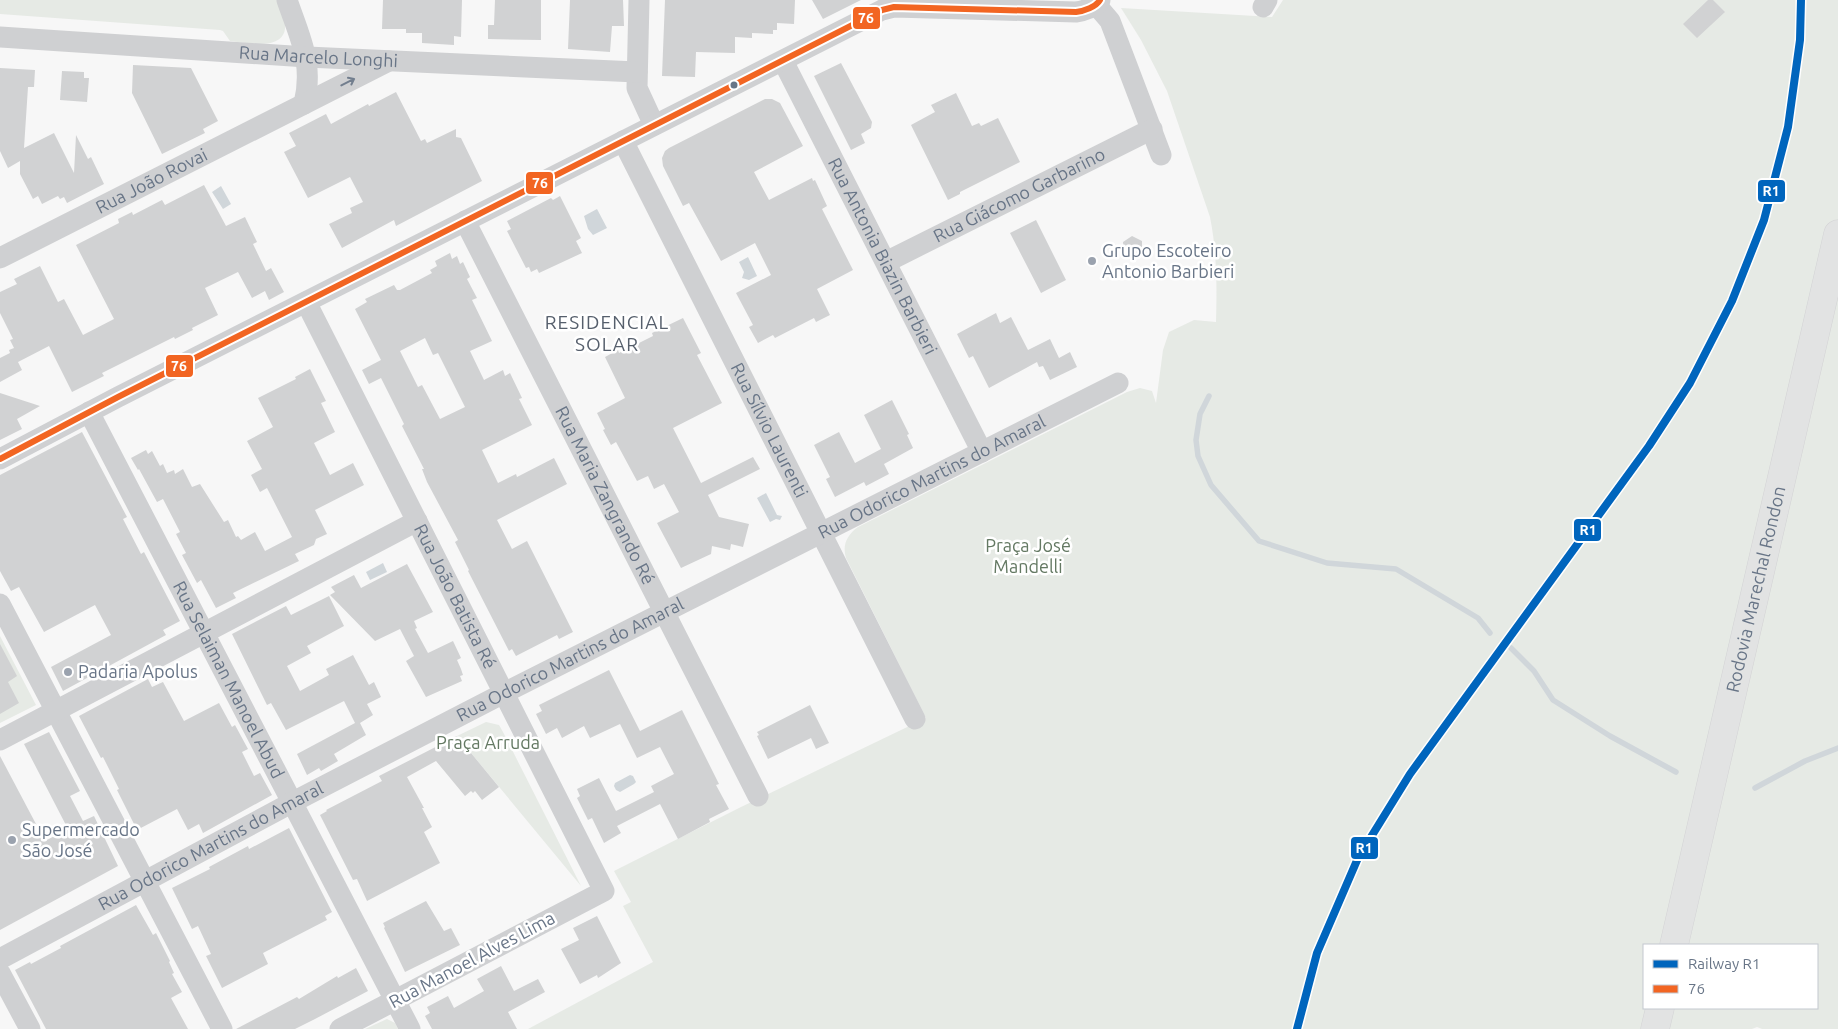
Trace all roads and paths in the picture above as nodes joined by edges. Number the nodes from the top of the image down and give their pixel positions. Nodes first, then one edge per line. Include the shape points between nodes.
1 (287, 0) edge
2 (639, 0) edge
3 (1096, 2) edge
4 (0, 37) edge
5 (307, 57) junction
6 (391, 60) junction
7 (782, 61) junction
8 (637, 72) junction
9 (304, 104) junction
10 (654, 126) junction
11 (1152, 129) junction
12 (623, 141) junction
13 (1161, 155) dead end
14 (465, 221) junction
15 (1838, 234) edge
16 (0, 258) edge
17 (886, 262) junction
18 (306, 302) junction
19 (1118, 383) dead end
20 (89, 412) junction
21 (982, 452) junction
22 (0, 459) edge
23 (417, 521) junction
24 (822, 533) junction
25 (0, 604) edge
26 (664, 612) junction
27 (204, 632) junction
28 (504, 693) junction
29 (56, 711) junction
30 (915, 719) dead end
31 (0, 740) edge
32 (758, 796) dead end
33 (293, 802) junction
34 (146, 881) junction
35 (604, 891) joint
36 (1674, 944) edge
37 (0, 959) edge
38 (0, 973) edge
39 (396, 1000) junction
40 (1660, 1009) edge
41 (30, 1029) edge
42 (222, 1029) edge
43 (340, 1029) edge
44 (410, 1029) edge
45 (1655, 1029) edge

1 - 5 street
2 - 8 street
3 - 7 street via 1081,12 888,8
3 - 11 street via 1110,21
4 - 5 street, Rua Marcelo Longhi
5 - 6 street, Rua Marcelo Longhi
5 - 9 street via 308,89
6 - 8 street, Rua Marcelo Longhi
9 -> 6 street, Rua João Rovai
7 - 10 street
7 - 17 street, Rua Antonia Biazin Barbieri
8 - 10 street via 637,88
9 - 16 street, Rua João Rovai
10 - 12 street
11 - 13 street
11 - 17 street, Rua Giácomo Garbarino
12 - 14 street
12 - 24 street, Rua Sílvio Laurenti
14 - 18 street
14 - 26 street, Rua Maria Zangrando Ré
15 - 36 main road, Rodovia Marechal Rondon
17 - 21 street, Rua Antonia Biazin Barbieri
18 - 20 street
18 - 23 street, Rua João Batista Ré
19 - 21 street, Rua Odorico Martins do Amaral
20 - 22 street
20 - 27 street, Rua Selaiman Manoel Abud
21 - 24 street, Rua Odorico Martins do Amaral
23 - 27 street
23 - 28 street, Rua João Batista Ré
24 - 26 street, Rua Odorico Martins do Amaral
24 - 30 street, Rua Sílvio Laurenti
25 - 29 street
26 - 28 street, Rua Odorico Martins do Amaral
26 - 32 street, Rua Maria Zangrando Ré
27 - 29 street
27 - 33 street, Rua Selaiman Manoel Abud
28 - 33 street, Rua Odorico Martins do Amaral
28 - 35 street, Rua João Batista Ré
29 - 31 street
29 - 34 street
33 - 34 street, Rua Odorico Martins do Amaral
33 - 39 street, Rua Selaiman Manoel Abud
34 - 37 street, Rua Odorico Martins do Amaral
34 - 42 street
35 - 39 street, Rua Manoel Alves Lima
38 - 41 street
39 - 43 street, Rua Manoel Alves Lima
39 - 44 street, Rua Selaiman Manoel Abud
40 - 45 main road

